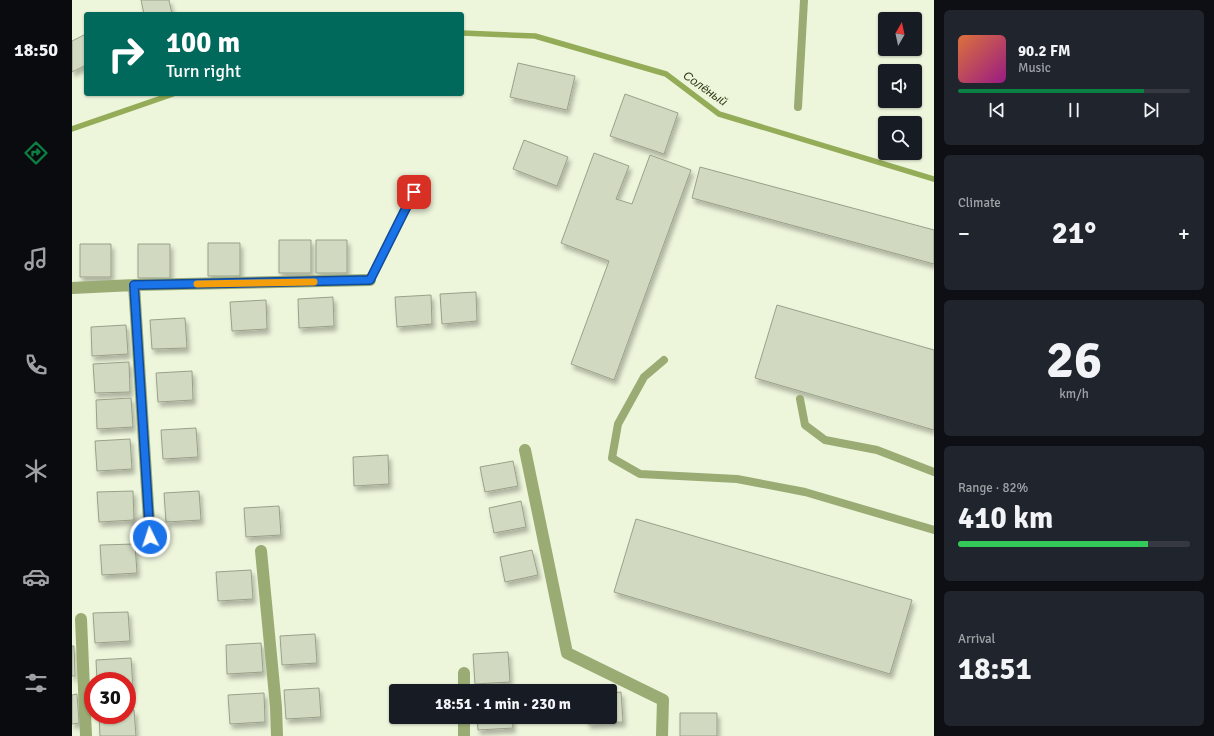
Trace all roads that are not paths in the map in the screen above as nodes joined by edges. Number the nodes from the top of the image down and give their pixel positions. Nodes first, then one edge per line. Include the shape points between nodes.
1 (804, 0) edge
2 (798, 107) dead end
3 (414, 192) dead end
4 (370, 280) joint
5 (134, 285) junction
6 (72, 288) edge
7 (664, 360) dead end
8 (800, 399) dead end
9 (525, 450) dead end
10 (934, 472) edge
11 (934, 530) edge
12 (150, 537) dead end
13 (261, 551) dead end
14 (81, 619) dead end
15 (464, 673) dead end
16 (464, 684) edge
17 (464, 724) edge
18 (86, 736) edge
19 (277, 736) edge
20 (464, 736) edge
21 (662, 736) edge

1 - 2 lane
3 - 4 lane
4 - 5 street
5 - 6 street
5 - 12 street
7 - 11 lane via 644,377 618,424 612,458 640,474 737,479 805,492
8 - 10 lane via 805,425 825,440 877,450
9 - 21 street via 567,654 662,700
13 - 19 street
14 - 18 street
15 - 16 street
17 - 20 street

